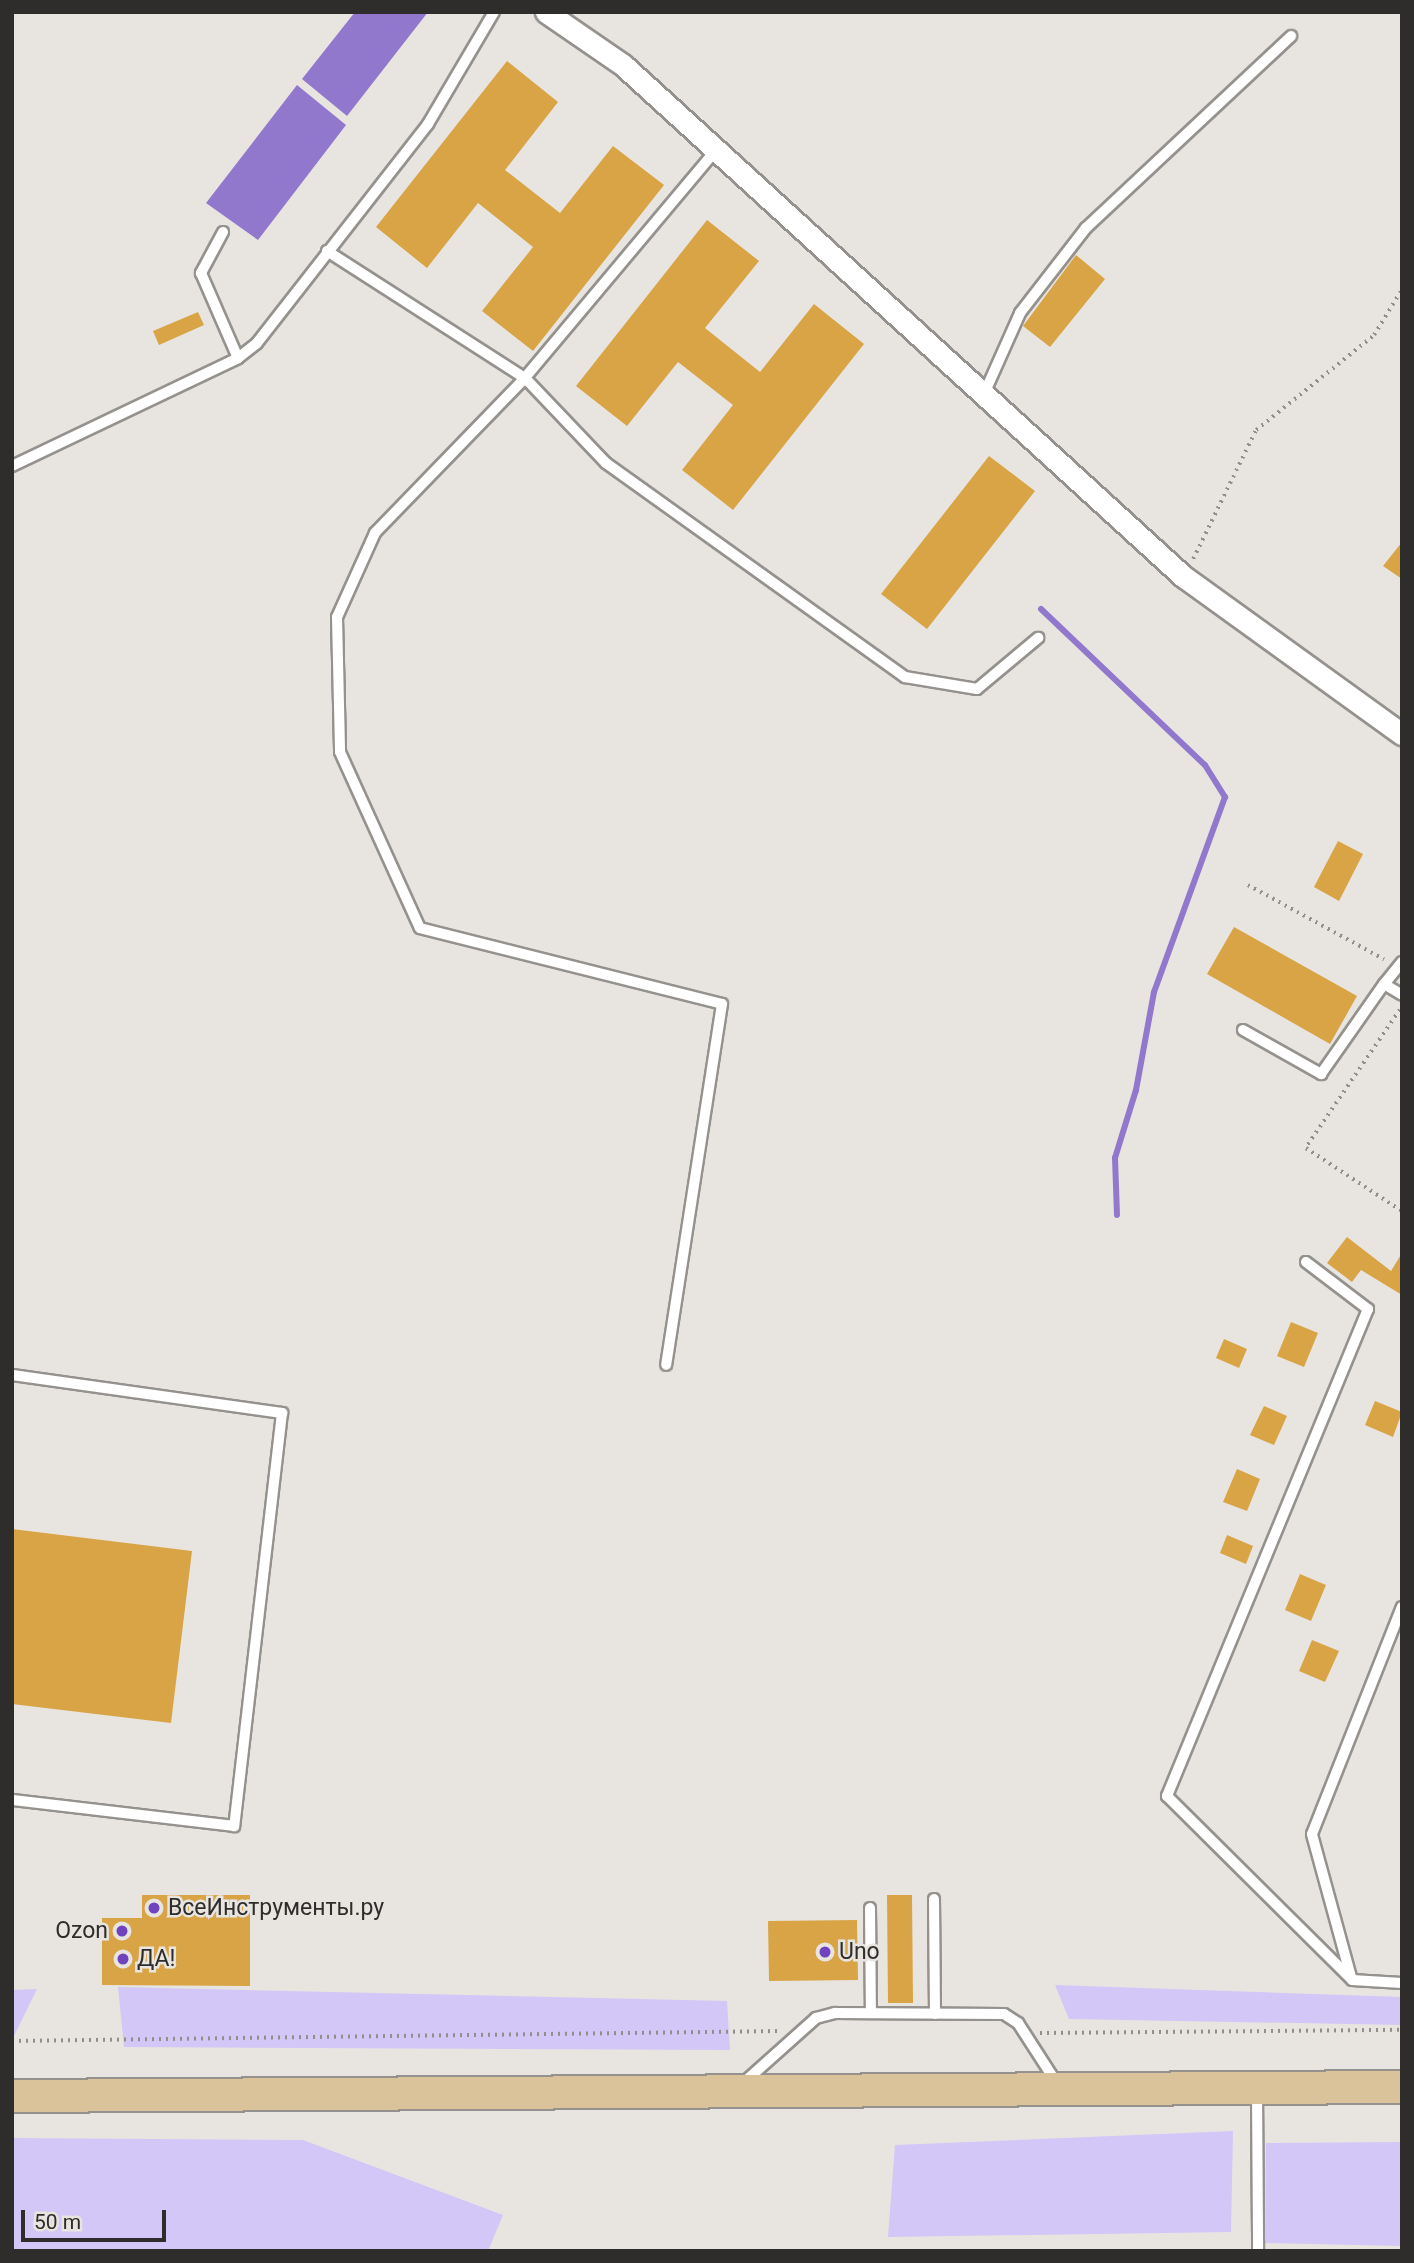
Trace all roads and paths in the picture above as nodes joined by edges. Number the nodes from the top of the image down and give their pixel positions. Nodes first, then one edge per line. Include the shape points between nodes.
1 (494, 12) edge
2 (546, 12) edge
3 (1291, 36) dead end
4 (716, 150) junction
5 (223, 232) dead end
6 (327, 251) junction
7 (1402, 289) edge
8 (238, 358) junction
9 (525, 378) junction
10 (984, 394) junction
11 (12, 466) edge
12 (1184, 577) junction
13 (1038, 638) dead end
14 (1402, 734) edge
15 (1248, 885) dead end
16 (1400, 965) edge
17 (1384, 984) junction
18 (1402, 995) edge
19 (1402, 1007) edge
20 (1243, 1030) dead end
21 (1402, 1211) edge
22 (1306, 1262) dead end
23 (666, 1365) dead end
24 (12, 1376) edge
25 (1402, 1607) edge
26 (12, 1800) edge
27 (934, 1899) dead end
28 (870, 1908) dead end
29 (1352, 1980) junction
30 (1402, 1983) edge
31 (871, 2013) junction
32 (935, 2014) junction
33 (802, 2031) junction
34 (1402, 2031) edge
35 (1024, 2033) junction
36 (12, 2041) edge
37 (1402, 2087) edge
38 (1061, 2091) junction
39 (1256, 2091) junction
40 (734, 2092) junction
41 (12, 2096) edge
42 (1258, 2251) edge

1 - 6 lane via 428,124
2 - 4 street via 623,65
3 - 10 lane via 1087,229 1020,313
4 - 9 lane
4 - 10 street
5 - 8 lane via 201,273
6 - 8 lane via 257,343
6 - 9 lane
7 - 12 path via 1374,335 1256,430
8 - 11 lane
9 - 13 lane via 606,463 905,677 977,689
9 - 23 lane via 375,533 337,617 340,752 419,928 722,1004
10 - 12 street
12 - 14 street
15 - 16 path
16 - 17 lane
17 - 18 lane
17 - 20 lane via 1321,1074
19 - 21 path via 1306,1148
22 - 29 lane via 1368,1309 1167,1796
24 - 26 lane via 282,1413 234,1826
25 - 29 lane via 1312,1834
27 - 32 lane
28 - 31 lane
29 - 30 lane
31 - 32 lane
31 - 33 lane via 835,2013 816,2018
32 - 35 lane via 1004,2014
33 - 36 path
33 - 40 lane
34 - 35 path
35 - 38 lane
37 - 39 main road
38 - 39 main road
38 - 40 main road
39 - 42 lane
40 - 41 main road via 295,2090

